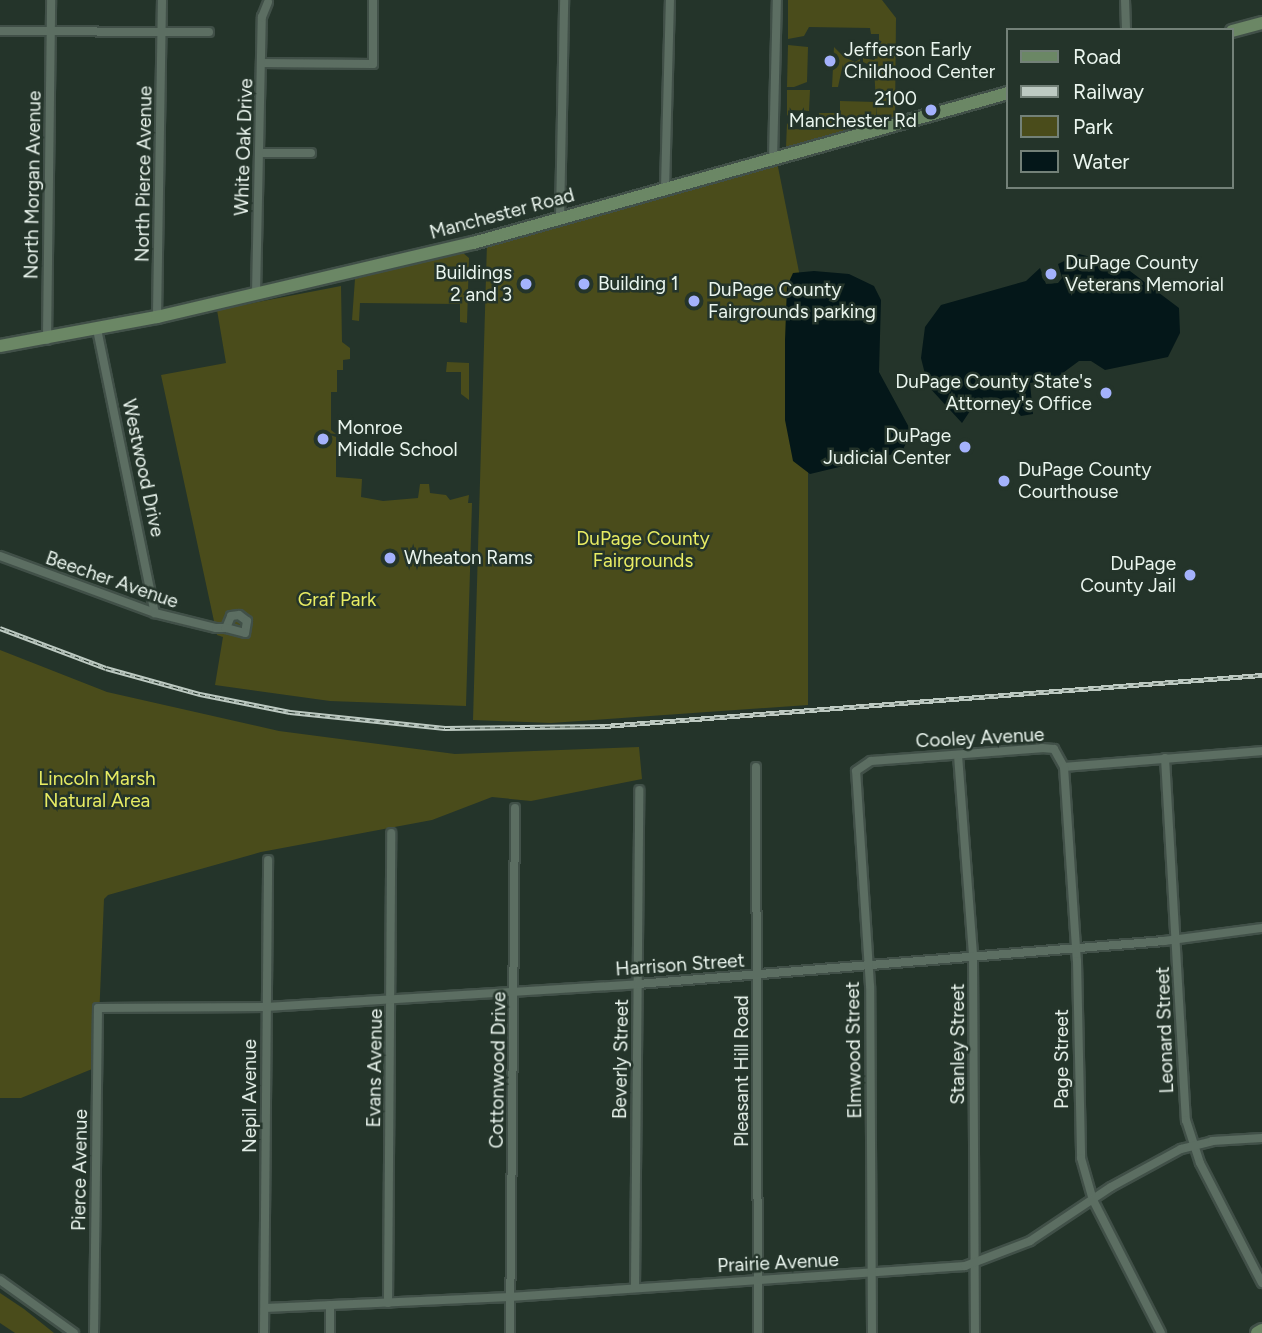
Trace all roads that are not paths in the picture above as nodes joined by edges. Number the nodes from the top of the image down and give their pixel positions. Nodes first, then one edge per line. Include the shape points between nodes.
1 (51, 0) edge
2 (162, 0) edge
3 (373, 0) edge
4 (564, 0) edge
5 (670, 0) edge
6 (777, 0) edge
7 (1125, 0) edge
8 (268, 2) dead end
9 (1262, 23) edge
10 (1126, 28) edge
11 (1234, 30) edge
12 (0, 31) edge
13 (51, 31) junction
14 (161, 31) junction
15 (209, 32) dead end
16 (261, 63) junction
17 (1006, 94) edge
18 (261, 153) junction
19 (311, 153) dead end
20 (774, 159) junction
21 (666, 189) junction
22 (560, 218) junction
23 (256, 294) junction
24 (158, 317) junction
25 (97, 329) junction
26 (47, 340) junction
27 (0, 346) edge
28 (0, 556) edge
29 (155, 613) junction
30 (226, 628) dead end
31 (1262, 751) edge
32 (958, 755) junction
33 (1165, 758) junction
34 (756, 767) dead end
35 (857, 767) joint
36 (1064, 767) junction
37 (639, 790) dead end
38 (515, 808) dead end
39 (391, 833) dead end
40 (268, 860) dead end
41 (1262, 928) edge
42 (1178, 937) junction
43 (1076, 948) junction
44 (973, 956) junction
45 (869, 966) junction
46 (757, 975) junction
47 (638, 984) junction
48 (514, 992) junction
49 (391, 999) junction
50 (266, 1007) junction
51 (98, 1008) joint
52 (1262, 1138) edge
53 (1192, 1144) junction
54 (1093, 1200) junction
55 (975, 1264) junction
56 (872, 1274) junction
57 (0, 1280) edge
58 (759, 1280) junction
59 (1262, 1283) edge
60 (635, 1287) junction
61 (510, 1297) junction
62 (388, 1303) junction
63 (330, 1306) junction
64 (265, 1308) junction
65 (1262, 1330) edge
66 (74, 1333) edge
67 (94, 1333) edge
68 (264, 1333) edge
69 (330, 1333) edge
70 (510, 1333) edge
71 (758, 1333) edge
72 (872, 1333) edge
73 (975, 1333) edge
74 (1161, 1333) edge
75 (1256, 1333) edge

1 - 13 street, North Morgan Avenue
2 - 14 street, North Pierce Avenue
3 - 16 street via 373,64
4 - 22 street
5 - 21 street
6 - 20 street
7 - 10 street
8 - 16 street, White Oak Drive via 262,17
9 - 11 street
12 - 13 street
13 - 14 street
13 - 26 street, North Morgan Avenue
14 - 15 street
14 - 24 street, North Pierce Avenue
16 - 18 street, White Oak Drive
17 - 20 street, Manchester Road
18 - 19 street
18 - 23 street, White Oak Drive
20 - 21 street, Manchester Road
21 - 22 street, Manchester Road
22 - 23 street, Manchester Road
23 - 24 street, Manchester Road
24 - 25 street, Manchester Road
25 - 26 street, Manchester Road
25 - 29 street, Westwood Drive
26 - 27 street, Manchester Road
28 - 29 street, Beecher Avenue
29 - 30 street, Beecher Avenue
31 - 33 street, Cooley Avenue
32 - 35 street, Cooley Avenue via 865,762
32 - 36 street, Cooley Avenue via 1054,749
32 - 44 street, Stanley Street
33 - 36 street, Cooley Avenue
33 - 42 street, Leonard Street
34 - 46 street, Pleasant Hill Road
35 - 45 street, Elmwood Street
36 - 43 street, Page Street
37 - 47 street, Beverly Street
38 - 48 street, Cottonwood Drive
39 - 49 street, Evans Avenue
40 - 50 street, Nepil Avenue
41 - 42 street, Harrison Street
42 - 43 street, Harrison Street
42 - 53 street, Leonard Street via 1181,1085
43 - 44 street, Harrison Street
43 - 54 street, Page Street via 1079,1143
44 - 45 street, Harrison Street
44 - 55 street, Stanley Street
45 - 46 street, Harrison Street
45 - 56 street, Elmwood Street
46 - 47 street, Harrison Street
46 - 58 street, Pleasant Hill Road
47 - 48 street, Harrison Street
47 - 60 street, Beverly Street
48 - 49 street, Harrison Street
48 - 61 street, Cottonwood Drive
49 - 50 street, Harrison Street
49 - 62 street, Evans Avenue
50 - 51 street, Harrison Street
50 - 64 street, Nepil Avenue
51 - 67 street, Pierce Avenue
52 - 53 street, Prairie Avenue
53 - 54 street, Prairie Avenue
53 - 59 street, Leonard Street
54 - 55 street, Prairie Avenue via 1030,1241
54 - 74 street, Page Street
55 - 56 street, Prairie Avenue
55 - 73 street, Stanley Street
56 - 58 street, Prairie Avenue
56 - 72 street, Elmwood Street
57 - 66 street
58 - 60 street, Prairie Avenue
58 - 71 street, Pleasant Hill Road
60 - 61 street, Prairie Avenue
61 - 62 street, Prairie Avenue
61 - 70 street, Cottonwood Drive
62 - 63 street, Prairie Avenue
63 - 64 street, Prairie Avenue
63 - 69 street
64 - 68 street, Nepil Avenue
65 - 75 street

